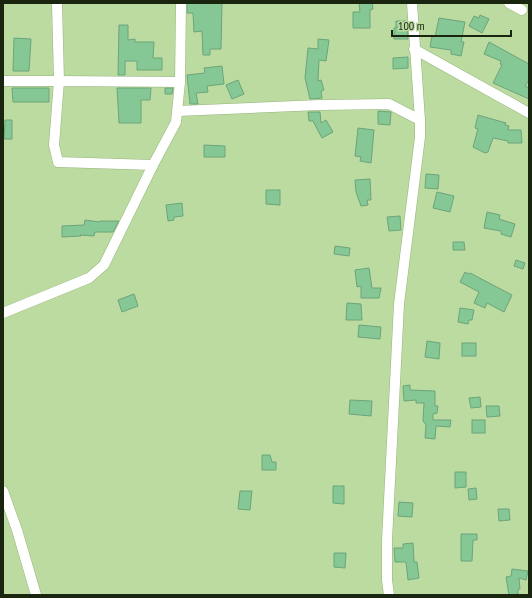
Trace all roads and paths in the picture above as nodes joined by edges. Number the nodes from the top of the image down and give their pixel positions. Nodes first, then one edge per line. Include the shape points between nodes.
1 (57, 3) edge
2 (181, 3) edge
3 (412, 3) edge
4 (509, 3) edge
5 (522, 10) dead end
6 (414, 49) junction
7 (3, 81) edge
8 (59, 81) junction
9 (180, 82) junction
10 (178, 111) junction
11 (529, 113) edge
12 (420, 120) junction
13 (152, 165) junction
14 (3, 314) edge
15 (3, 491) edge
16 (36, 595) edge
17 (389, 595) edge

1 - 8 street
2 - 9 street
3 - 6 street
4 - 5 street
6 - 11 street
6 - 12 street
7 - 8 street
8 - 9 street
8 - 13 street via 54,145 58,162
9 - 10 street
10 - 12 street via 389,104
10 - 13 street via 176,122
12 - 17 street via 399,304 387,540
13 - 14 street via 104,265 89,278
15 - 16 street

